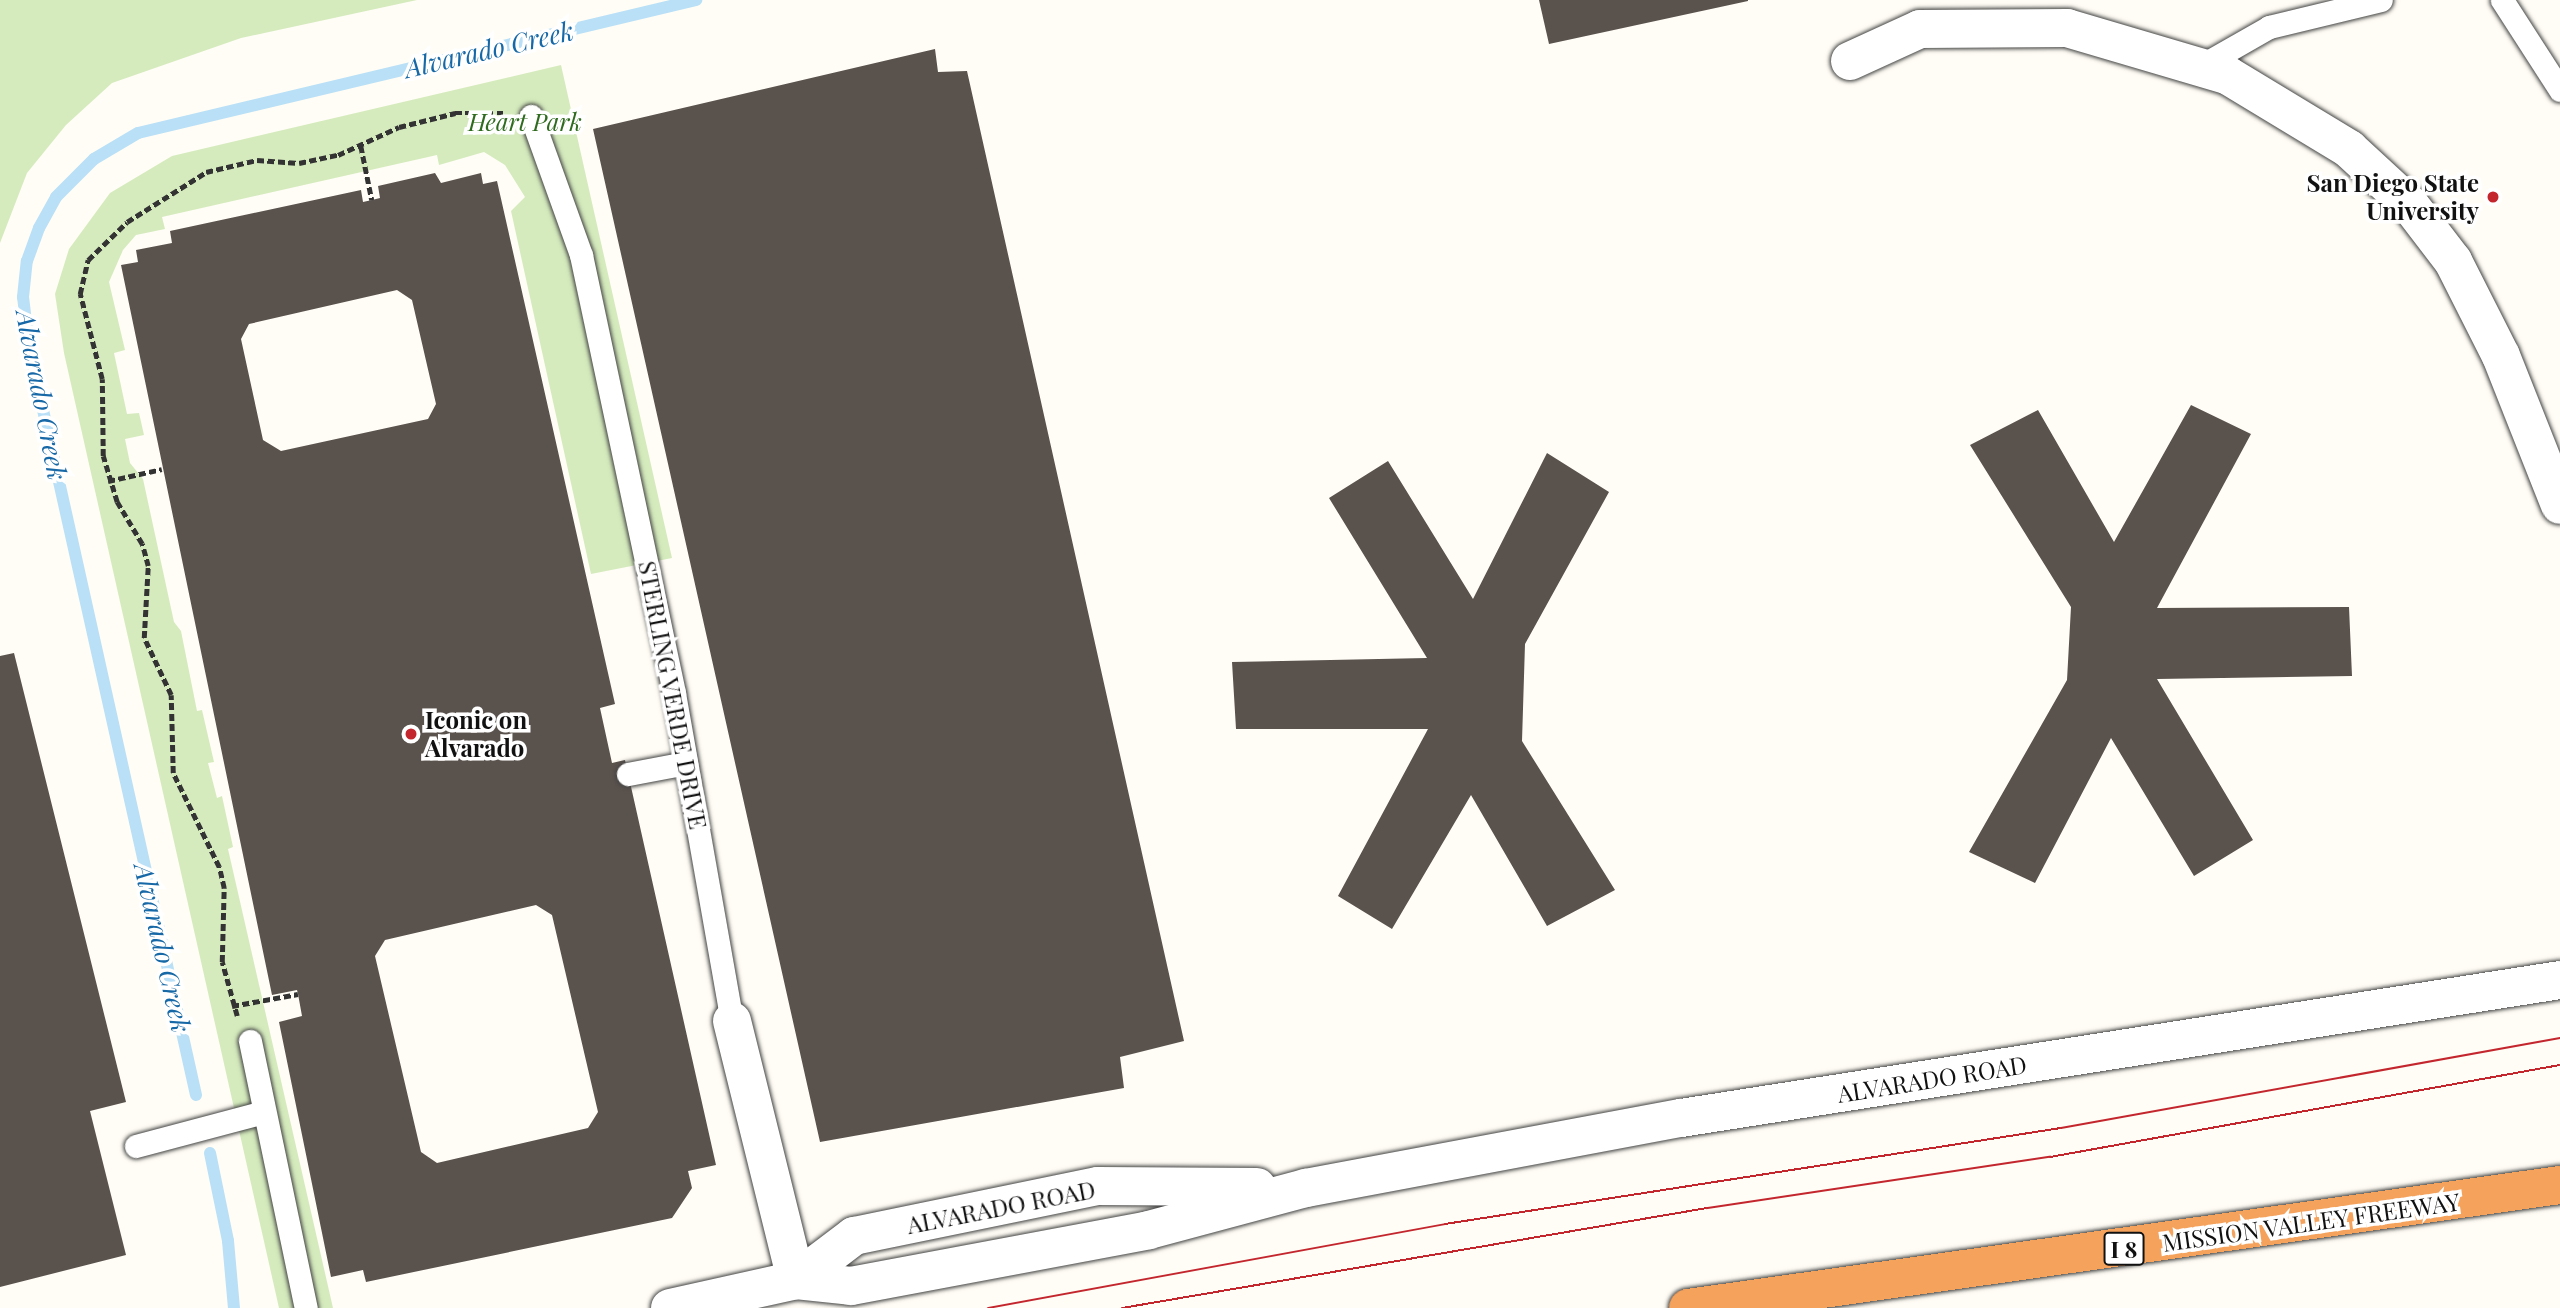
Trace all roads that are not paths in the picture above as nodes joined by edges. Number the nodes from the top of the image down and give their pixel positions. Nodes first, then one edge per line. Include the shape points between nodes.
1 (2381, 0) edge
2 (2502, 0) edge
3 (1850, 61) dead end
4 (2199, 67) junction
5 (2560, 90) edge
6 (531, 116) road end
7 (2560, 505) edge
8 (686, 763) junction
9 (628, 774) dead end
10 (2560, 980) edge
11 (732, 1021) joint
12 (250, 1041) road end
13 (264, 1112) junction
14 (136, 1146) dead end
15 (2560, 1185) edge
16 (1306, 1188) junction
17 (796, 1280) junction
18 (306, 1308) edge
19 (670, 1308) edge
20 (1688, 1308) edge

1 - 4 lane via 2269,27
2 - 5 lane
3 - 4 street via 1920,29 2067,28
4 - 7 street via 2227,75 2349,149 2410,205 2453,261 2501,356
6 - 8 lane, STERLING VERDE DRIVE via 580,255 648,563
8 - 9 lane
8 - 11 lane, STERLING VERDE DRIVE
10 - 16 street, ALVARADO ROAD via 1681,1118
11 - 17 street, STERLING VERDE DRIVE
12 - 13 lane
13 - 14 lane
13 - 18 lane
15 - 20 highway, MISSION VALLEY FREEWAY / I 8
16 - 17 street, ALVARADO ROAD via 1149,1230 851,1286
16 - 17 street, ALVARADO ROAD via 1098,1186 854,1236
17 - 19 street, ALVARADO ROAD

